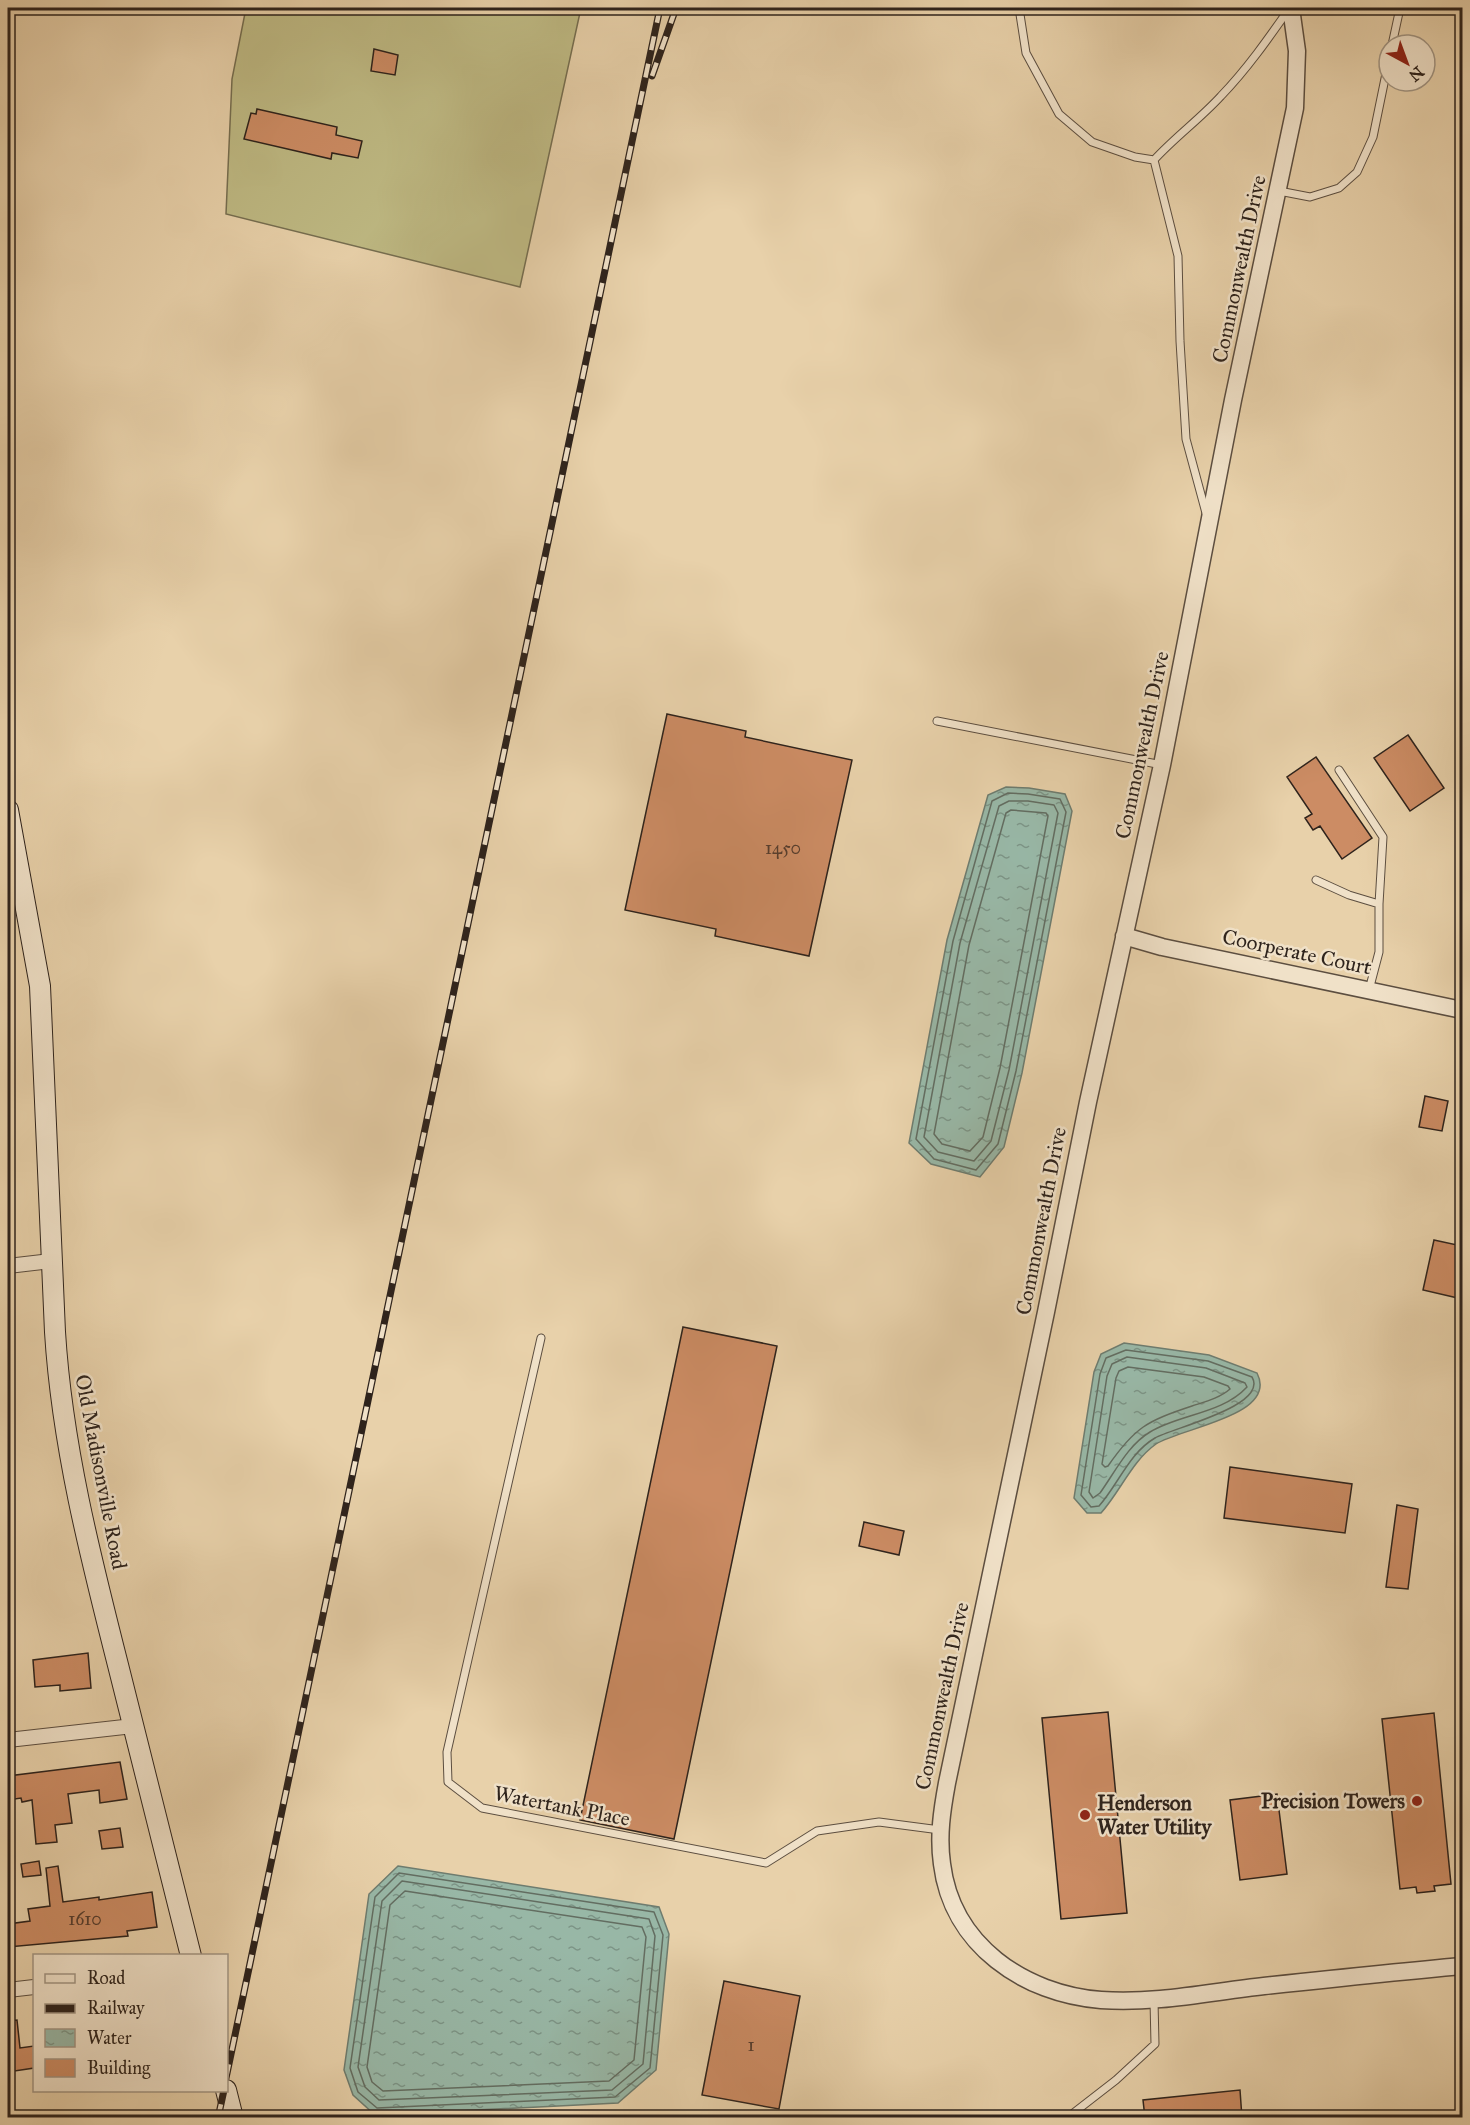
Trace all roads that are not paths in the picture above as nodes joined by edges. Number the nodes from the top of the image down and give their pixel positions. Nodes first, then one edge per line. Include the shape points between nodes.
1 (1019, 8) edge
2 (1290, 8) edge
3 (1400, 8) edge
4 (1395, 33) edge
5 (1382, 93) edge
6 (1154, 160) junction
7 (1279, 190) junction
8 (1210, 527) junction
9 (937, 721) dead end
10 (1162, 765) junction
11 (1339, 770) dead end
12 (8, 810) edge
13 (1316, 880) dead end
14 (1379, 904) junction
15 (1124, 936) junction
16 (1369, 990) junction
17 (1462, 1010) edge
18 (51, 1262) junction
19 (8, 1266) edge
20 (541, 1338) dead end
21 (133, 1726) junction
22 (8, 1740) edge
23 (940, 1830) junction
24 (190, 1954) edge
25 (1462, 1966) edge
26 (33, 1987) edge
27 (8, 1990) edge
28 (1154, 1998) junction
29 (226, 2092) edge
30 (233, 2118) edge
31 (1068, 2118) edge

1 - 6 lane via 1026,53 1059,114 1092,142
2 - 6 lane via 1260,51 1220,97
2 - 7 street, Commonwealth Drive via 1297,51 1295,108
3 - 4 lane
5 - 7 lane via 1373,137 1357,172 1339,188 1310,197
6 - 8 lane via 1178,256 1186,439
7 - 8 street, Commonwealth Drive
8 - 10 street, Commonwealth Drive
9 - 10 lane
10 - 15 street, Commonwealth Drive
11 - 14 lane via 1383,837
12 - 18 main road, Old Madisonville Road via 40,986
13 - 14 lane
14 - 16 lane via 1379,952
15 - 16 street, Coorperate Court
15 - 23 street, Commonwealth Drive
16 - 17 street, Coorperate Court
18 - 19 street
18 - 21 main road, Old Madisonville Road via 58,1387 65,1433 83,1524
20 - 23 lane, Watertank Place via 447,1752 448,1782 482,1808 766,1863 817,1831 879,1822
21 - 22 street
21 - 24 main road, Old Madisonville Road
23 - 28 street, Commonwealth Drive via 942,1867 958,1915 988,1954 1008,1970 1053,1992 1077,1997
25 - 28 street, Commonwealth Drive
26 - 27 street
28 - 31 lane via 1155,2044
29 - 30 main road

